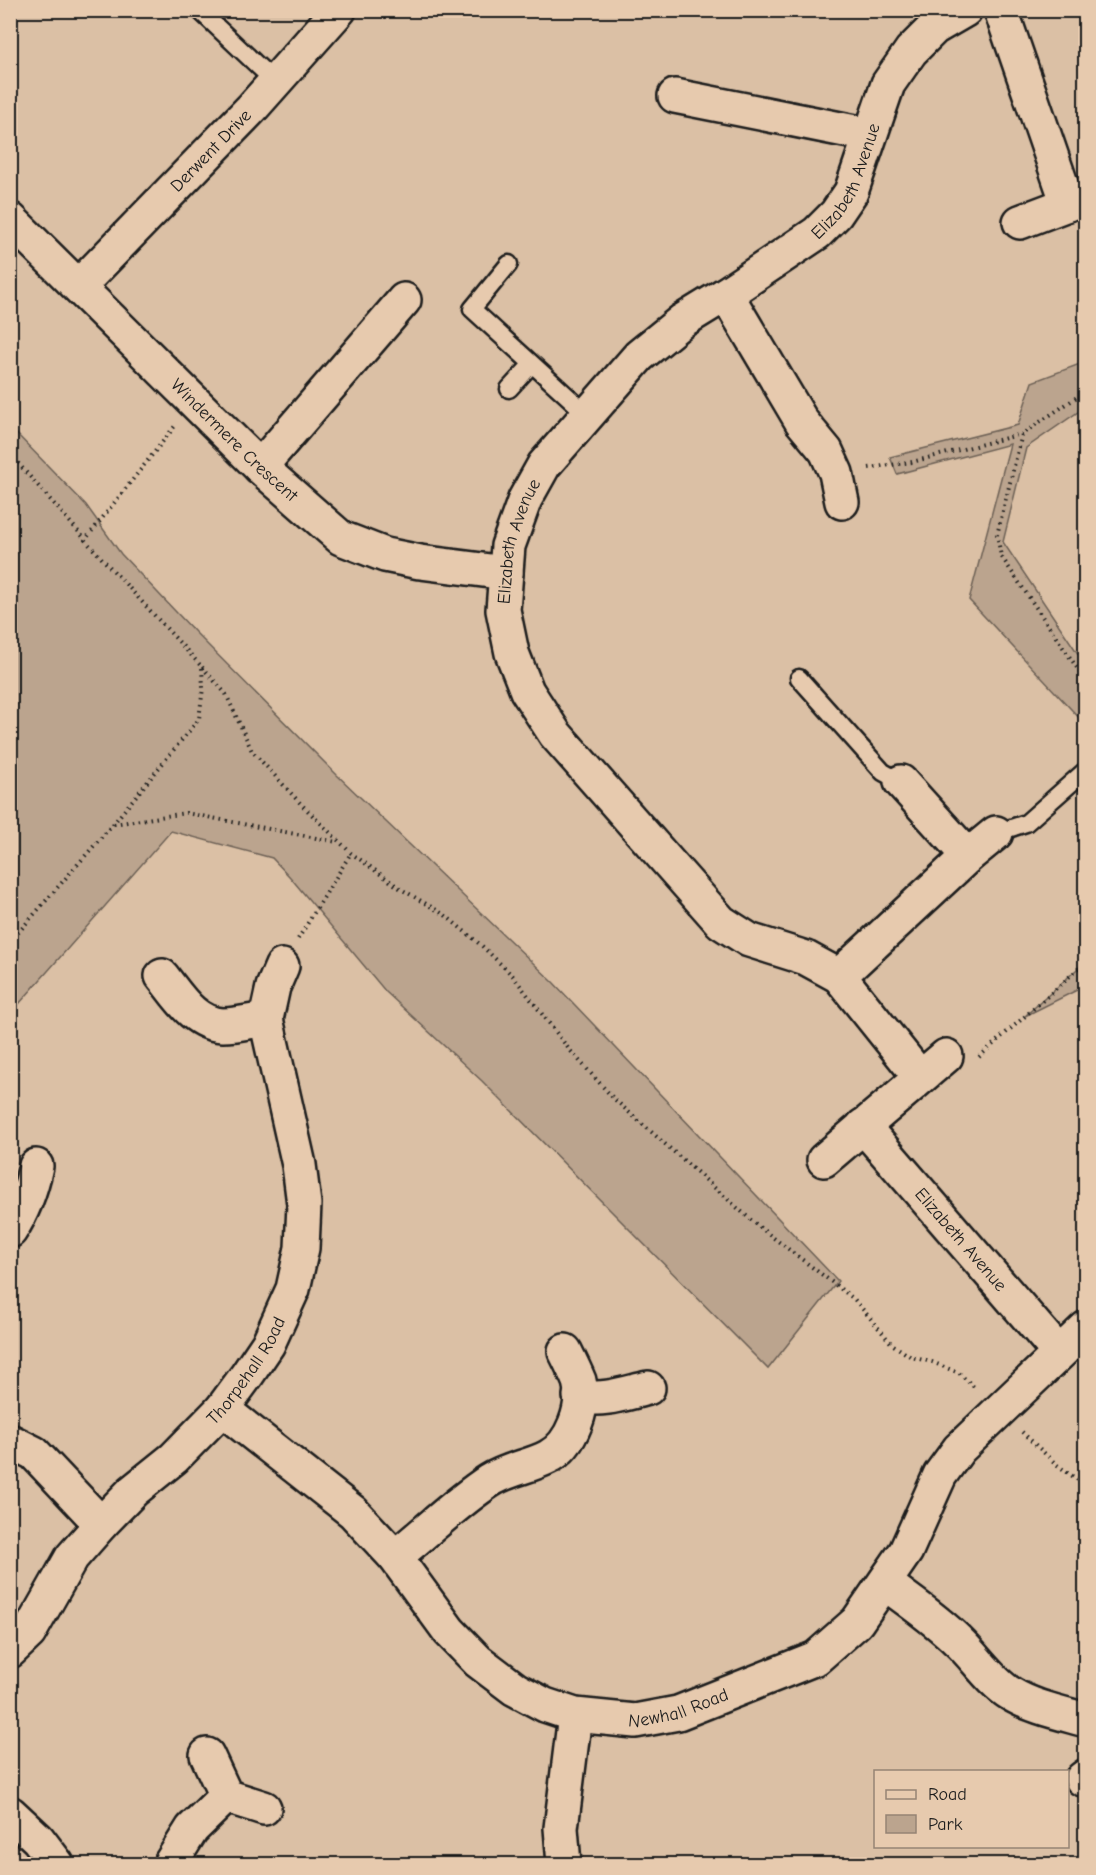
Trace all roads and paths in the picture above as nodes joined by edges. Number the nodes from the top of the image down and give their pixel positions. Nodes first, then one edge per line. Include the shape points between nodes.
1 (199, 10) edge
2 (339, 10) edge
3 (965, 10) edge
4 (1001, 10) edge
5 (275, 82) junction
6 (675, 96) dead end
7 (870, 135) junction
8 (1077, 200) edge
9 (10, 219) edge
10 (1020, 222) dead end
11 (509, 264) dead end
12 (79, 286) junction
13 (726, 294) junction
14 (404, 300) dead end
15 (532, 364) junction
16 (509, 389) dead end
17 (1086, 392) edge
18 (195, 402) junction
19 (588, 415) junction
20 (1022, 434) junction
21 (10, 454) edge
22 (260, 467) junction
23 (839, 488) joint
24 (85, 540) junction
25 (506, 573) junction
26 (201, 668) junction
27 (799, 678) dead end
28 (1086, 681) edge
29 (1086, 770) edge
30 (901, 782) joint
31 (113, 824) junction
32 (996, 833) joint
33 (339, 842) junction
34 (351, 853) junction
35 (968, 856) junction
36 (10, 942) edge
37 (1086, 962) edge
38 (282, 966) joint
39 (162, 976) dead end
40 (839, 976) junction
41 (266, 1019) junction
42 (946, 1056) joint
43 (920, 1077) junction
44 (863, 1126) junction
45 (824, 1160) dead end
46 (36, 1166) dead end
47 (10, 1231) edge
48 (1086, 1328) edge
49 (565, 1351) dead end
50 (1059, 1353) junction
51 (648, 1388) dead end
52 (580, 1396) junction
53 (222, 1409) junction
54 (999, 1411) junction
55 (10, 1441) edge
56 (1086, 1486) edge
57 (101, 1524) junction
58 (395, 1557) junction
59 (885, 1583) junction
60 (10, 1651) edge
61 (575, 1715) junction
62 (1086, 1720) edge
63 (207, 1755) dead end
64 (226, 1796) junction
65 (264, 1808) dead end
66 (10, 1813) edge
67 (57, 1864) edge
68 (170, 1864) edge
69 (564, 1864) edge

1 - 5 lane
2 - 5 street, Derwent Drive
3 - 7 street, Elizabeth Avenue via 934,28 911,51 888,84
4 - 8 street
5 - 12 street, Derwent Drive
6 - 7 street
7 - 13 street, Elizabeth Avenue via 851,192 836,214 818,232
8 - 10 street
9 - 12 street, Windermere Crescent
11 - 15 lane via 472,309
12 - 18 street, Windermere Crescent
13 - 19 street, Elizabeth Avenue via 682,321 639,356
13 - 23 street via 802,422 826,451
14 - 22 street
15 - 16 lane
15 - 19 lane
17 - 20 path
18 - 22 street, Windermere Crescent
18 - 24 path
19 - 25 street, Elizabeth Avenue via 544,465 525,499 508,546
20 - 23 path via 912,462
20 - 28 path via 997,535 1001,556
21 - 24 path
22 - 25 street, Windermere Crescent via 341,538 385,555
24 - 26 path
25 - 40 street, Elizabeth Avenue via 503,610 512,653 527,690 555,734 721,922 749,940 806,958
26 - 31 path via 199,719
26 - 33 path via 226,694 252,750
27 - 30 lane via 883,772
29 - 32 lane via 1026,823
30 - 35 street
31 - 33 path via 186,813
31 - 36 path
32 - 35 street
33 - 34 path
34 - 38 path
34 - 54 path via 445,915 482,945 513,976 567,1048 614,1099 758,1226 854,1299 892,1344 911,1357 959,1373
35 - 40 street
37 - 42 path via 975,1060
38 - 41 street, Thorpehall Road
39 - 41 street via 199,1018 211,1024
40 - 43 street, Elizabeth Avenue
41 - 53 street, Thorpehall Road via 299,1165 304,1204 302,1248 293,1289 276,1328
42 - 43 street
43 - 44 street
44 - 45 street
44 - 50 street, Elizabeth Avenue
46 - 47 street via 31,1192
48 - 50 street, Newhall Road
49 - 52 street via 579,1382
50 - 54 street, Newhall Road
51 - 52 street via 613,1397
52 - 58 street via 574,1428 567,1442 551,1456 489,1481
53 - 57 street, Thorpehall Road
53 - 58 street, Newhall Road via 353,1512
54 - 56 path
54 - 59 street, Newhall Road via 959,1449 940,1475 906,1551
55 - 57 street via 34,1453
57 - 60 street, Thorpehall Road via 72,1557 29,1633
58 - 61 street, Newhall Road via 449,1631 478,1661 514,1689
59 - 61 street, Newhall Road via 857,1622 816,1658 678,1713 635,1720
59 - 62 street via 940,1625 1011,1694
61 - 69 street via 561,1828
63 - 64 street
64 - 65 street
64 - 68 street via 192,1829
66 - 67 street

